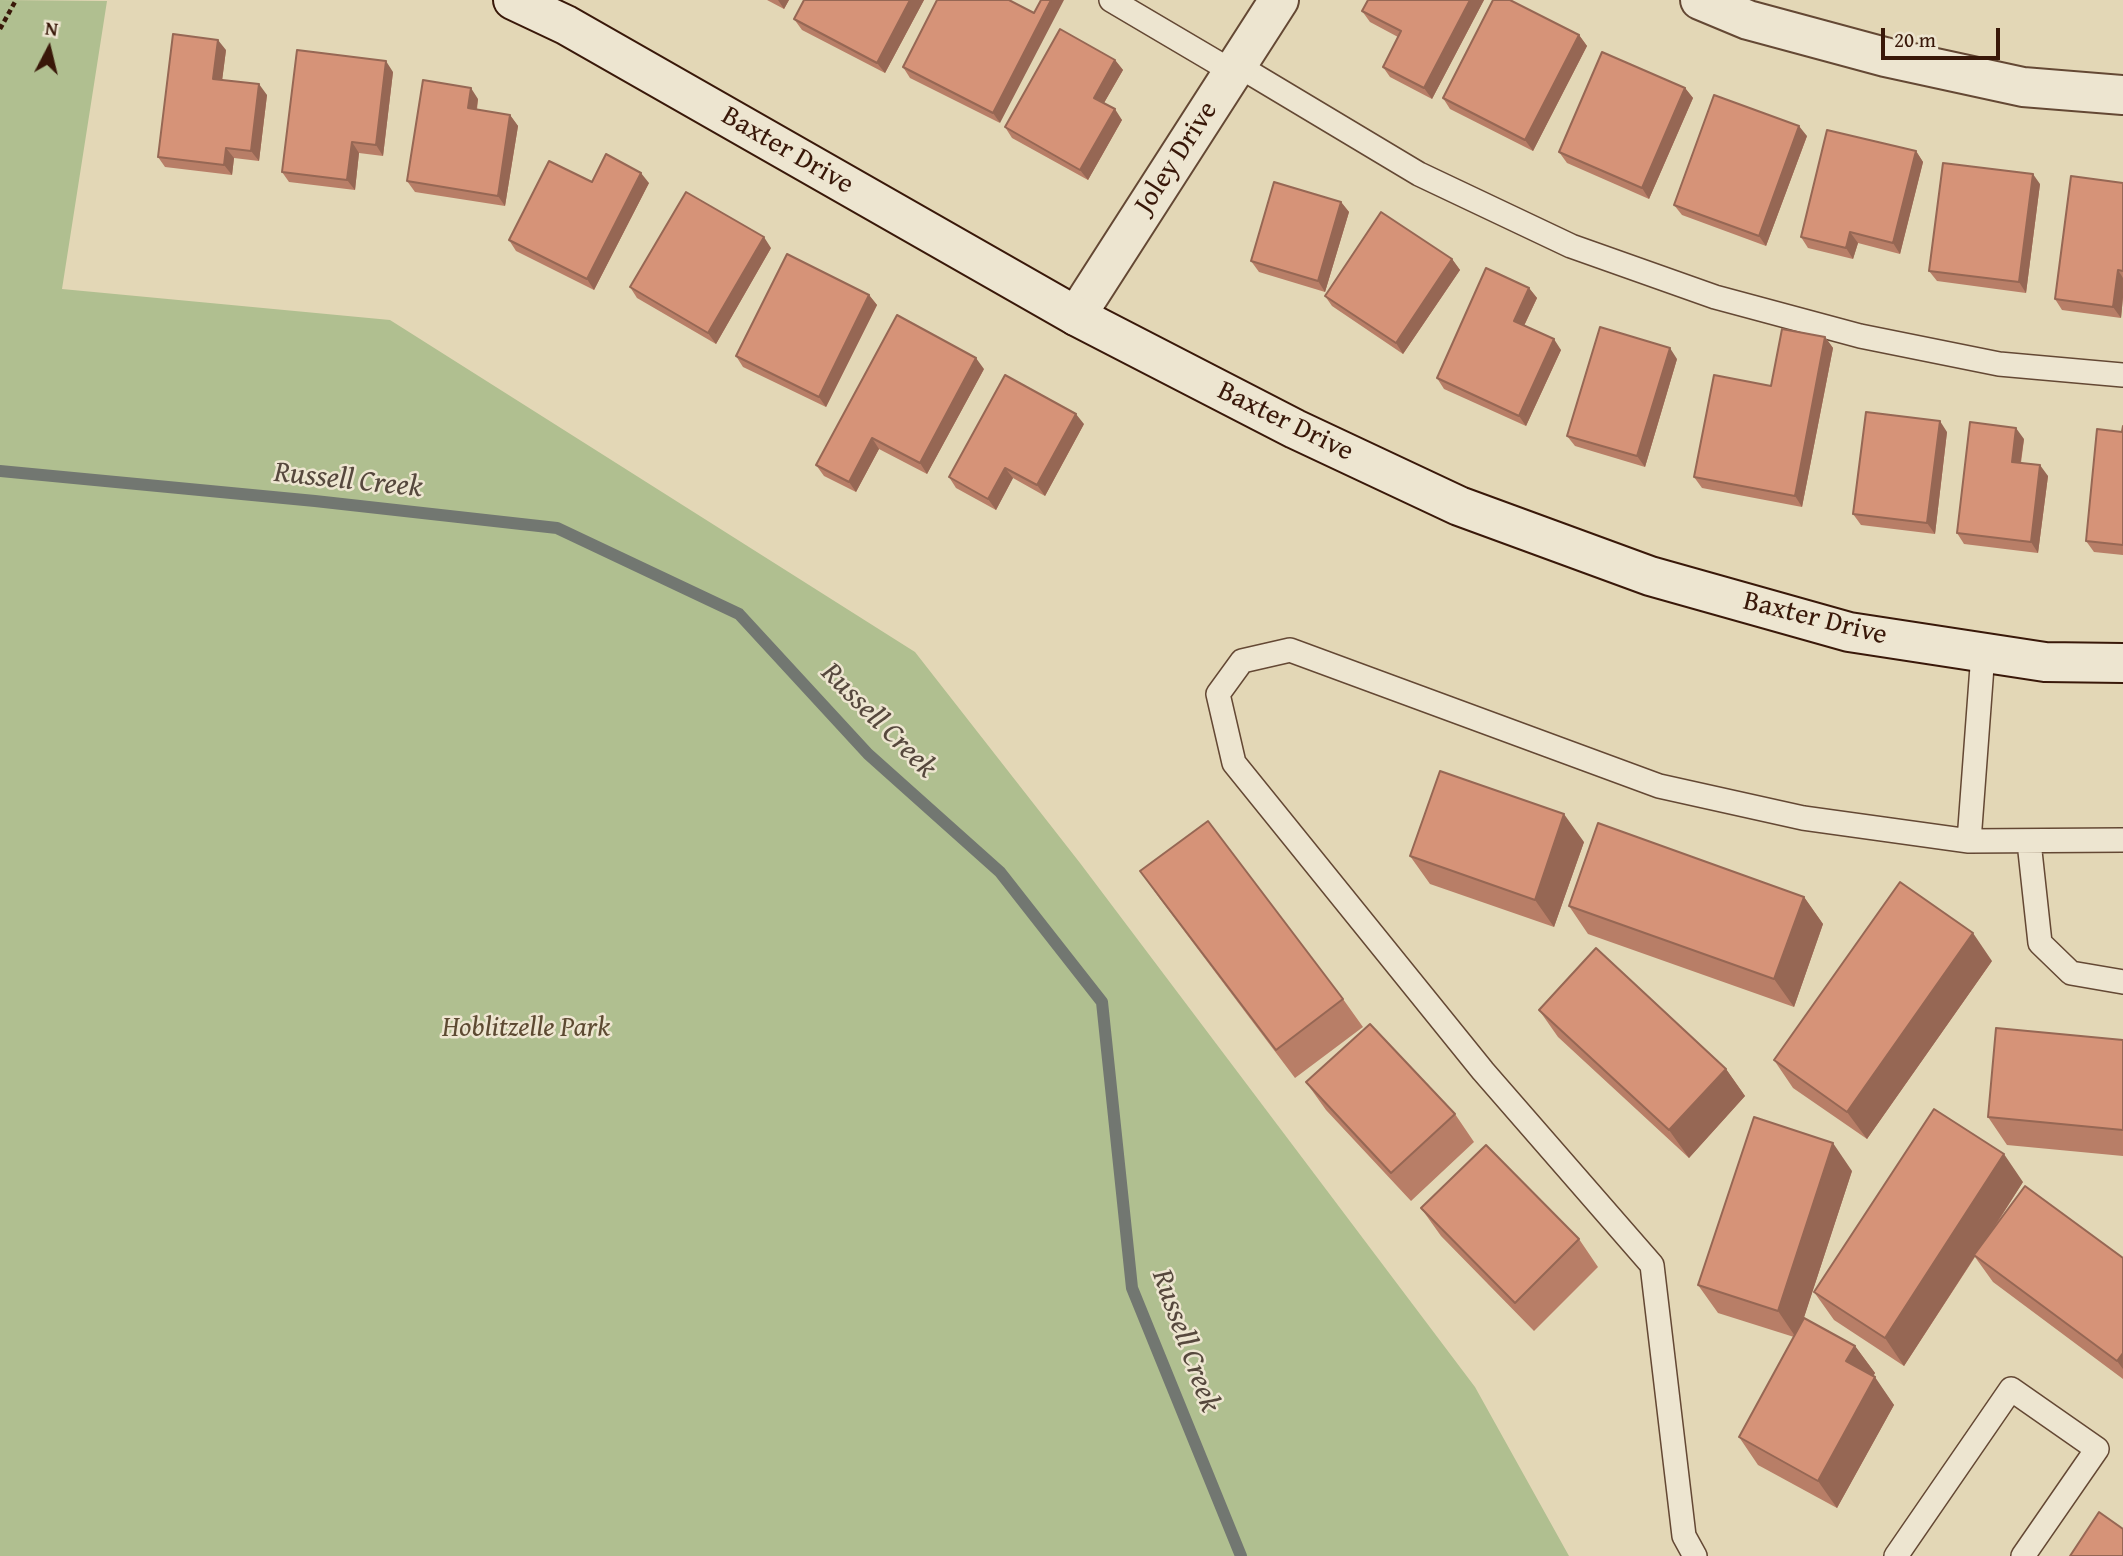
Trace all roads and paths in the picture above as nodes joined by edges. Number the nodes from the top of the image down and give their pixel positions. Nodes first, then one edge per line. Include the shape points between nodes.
1 (16, 0) edge
2 (513, 0) edge
3 (1111, 0) edge
4 (1279, 0) edge
5 (1700, 0) edge
6 (0, 29) edge
7 (1235, 69) junction
8 (2123, 95) edge
9 (1076, 316) junction
10 (2123, 375) edge
11 (1983, 653) junction
12 (2123, 663) edge
13 (2123, 840) edge
14 (1969, 841) junction
15 (2029, 842) junction
16 (2123, 982) edge
17 (1695, 1556) edge
18 (1896, 1556) edge
19 (2023, 1556) edge

1 - 6 path
2 - 9 street, Baxter Drive via 566,25
3 - 7 lane
4 - 7 street, Joley Drive
5 - 8 street via 1748,20 1885,57 2023,87
7 - 9 street, Joley Drive
7 - 10 lane via 1419,174 1571,246 1715,298 1860,336 1999,364
9 - 11 street, Baxter Drive via 1295,429 1459,506 1650,576 1849,632
11 - 12 street, Baxter Drive via 2045,662
11 - 14 lane
13 - 15 lane
14 - 15 lane
14 - 17 lane via 1803,818 1659,786 1290,650 1242,661 1218,694 1234,763 1483,1071 1652,1265 1684,1536
15 - 16 lane via 2040,943 2071,973
18 - 19 lane via 2011,1390 2097,1449

